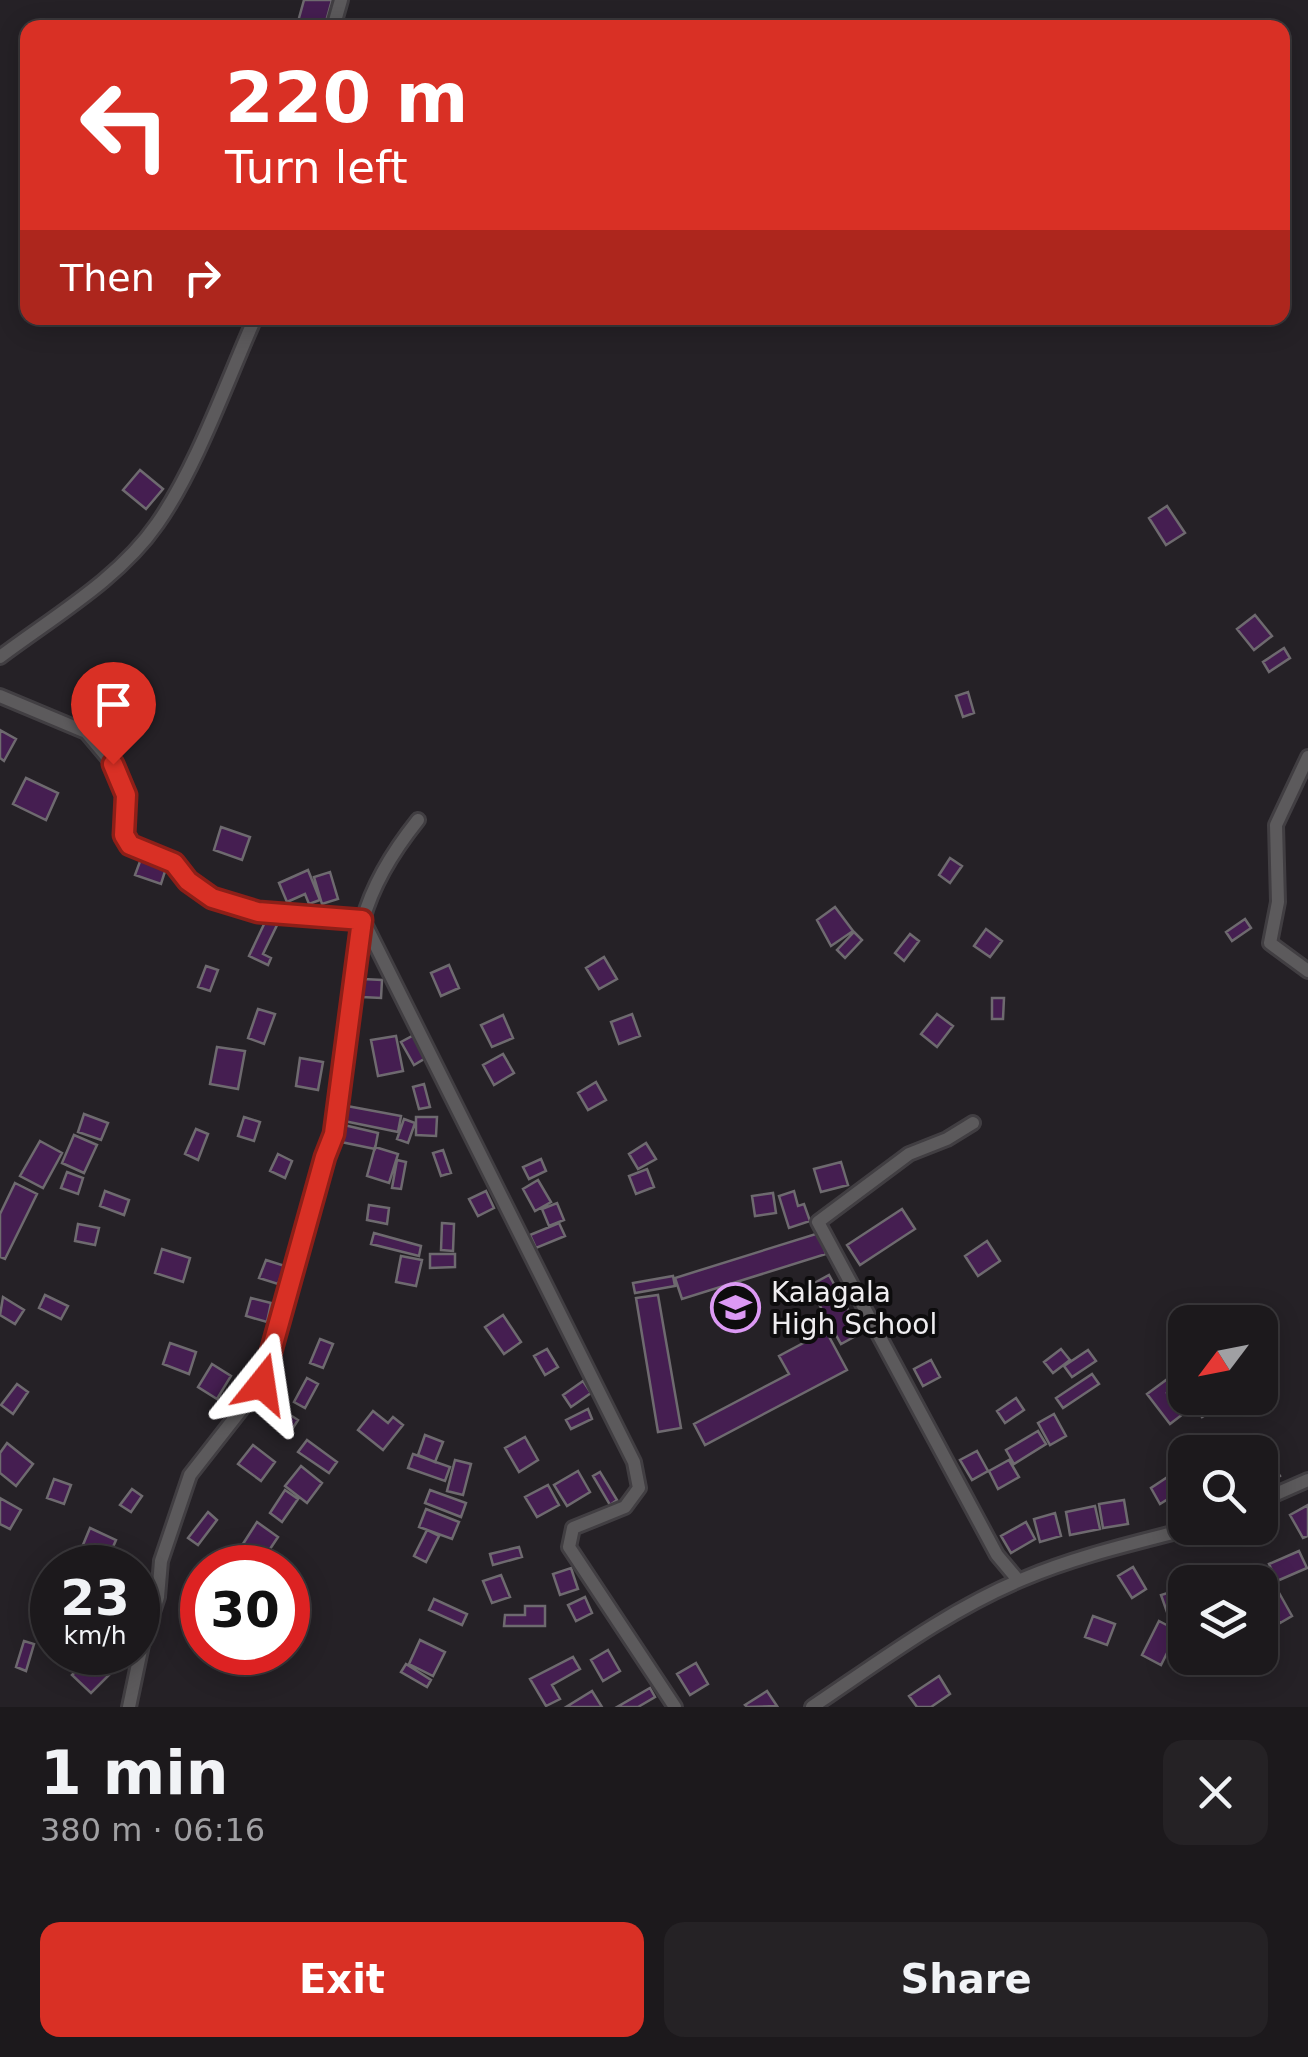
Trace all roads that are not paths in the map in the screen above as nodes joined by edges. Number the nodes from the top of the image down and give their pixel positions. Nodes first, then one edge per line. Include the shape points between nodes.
1 (253, 325) edge
2 (0, 657) edge
3 (0, 696) edge
4 (1308, 757) edge
5 (418, 820) dead end
6 (362, 920) junction
7 (1308, 971) edge
8 (973, 1123) dead end
9 (1308, 1480) edge
10 (1278, 1493) edge
11 (1168, 1534) edge
12 (1018, 1580) junction
13 (129, 1707) edge
14 (675, 1707) edge
15 (812, 1707) edge

1 - 2 street via 157,525 118,568
3 - 6 street via 86,732 113,764 126,795 124,835 130,845 174,863 212,898 258,912
4 - 7 street via 1276,825 1278,902 1270,944
5 - 6 street via 395,849
6 - 13 street via 334,1134 262,1384 190,1474 161,1561
6 - 14 street via 634,1462 639,1488 626,1508 572,1528 569,1547
8 - 12 street via 909,1154 818,1222 997,1555
9 - 10 street
11 - 12 street
12 - 15 street

